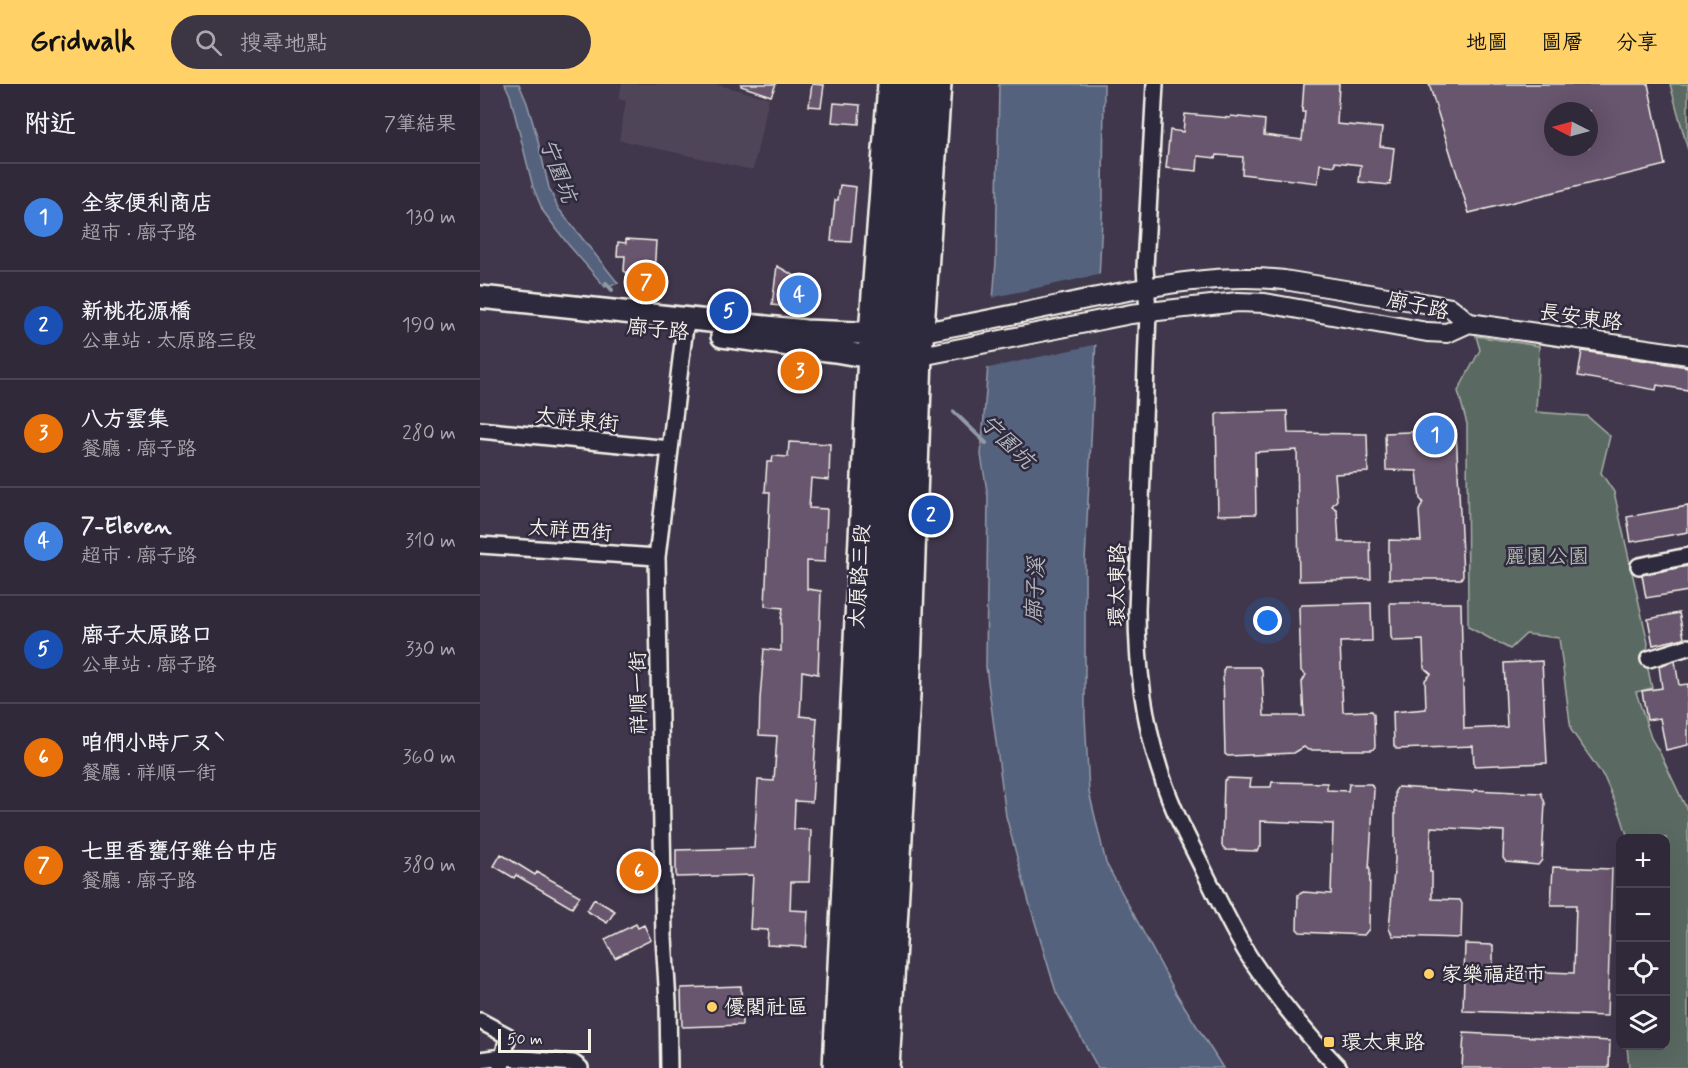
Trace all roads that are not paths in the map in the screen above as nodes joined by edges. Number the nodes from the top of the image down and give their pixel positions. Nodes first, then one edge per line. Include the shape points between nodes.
1 (889, 84) edge
2 (905, 84) edge
3 (922, 84) edge
4 (940, 84) edge
5 (1155, 84) edge
6 (1139, 289) junction
7 (480, 297) edge
8 (480, 310) edge
9 (1139, 313) junction
10 (1468, 323) junction
11 (685, 325) junction
12 (905, 333) junction
13 (1688, 355) edge
14 (895, 358) junction
15 (480, 430) edge
16 (670, 449) junction
17 (480, 545) edge
18 (1688, 556) edge
19 (657, 557) junction
20 (1639, 566) dead end
21 (1688, 647) edge
22 (1649, 659) dead end
23 (480, 1021) edge
24 (480, 1059) edge
25 (501, 1063) edge
26 (580, 1068) edge
27 (669, 1068) edge
28 (834, 1068) edge
29 (854, 1068) edge
30 (868, 1068) edge
31 (888, 1068) edge
32 (1339, 1068) edge

1 - 12 main road, 太原路三段
2 - 12 main road, 太原路三段
3 - 12 main road, 太原路三段
4 - 12 main road, 太原路三段
5 - 6 street, 環太東路 via 1145,267
6 - 9 street, 環太東路
6 - 10 street, 廍子路 via 1227,278 1284,280 1451,308
6 - 12 street, 廍子路
7 - 11 main road, 廍子路
8 - 11 main road, 廍子路
9 - 10 street, 廍子路 via 1238,302 1265,303 1427,333 1447,333
9 - 14 street, 廍子路
9 - 32 street, 環太東路 via 1137,633 1148,722 1159,767 1175,811 1249,956 1293,1017
10 - 13 street, 長安東路
11 - 12 main road, 廍子路
11 - 14 main road, 廍子路
11 - 16 street, 祥順一街
12 - 14 main road, 太原路三段
12 - 14 main road, 太原路三段
14 - 28 main road, 太原路三段
14 - 29 main road, 太原路三段
14 - 30 main road, 太原路三段 via 888,742
14 - 31 main road, 太原路三段 via 909,695
15 - 16 street, 太祥東街
16 - 19 street, 祥順一街
17 - 19 street, 太祥西街
18 - 20 street
19 - 27 street, 祥順一街
21 - 22 street
23 - 25 street via 508,1036
24 - 25 street
25 - 26 street via 573,1063

